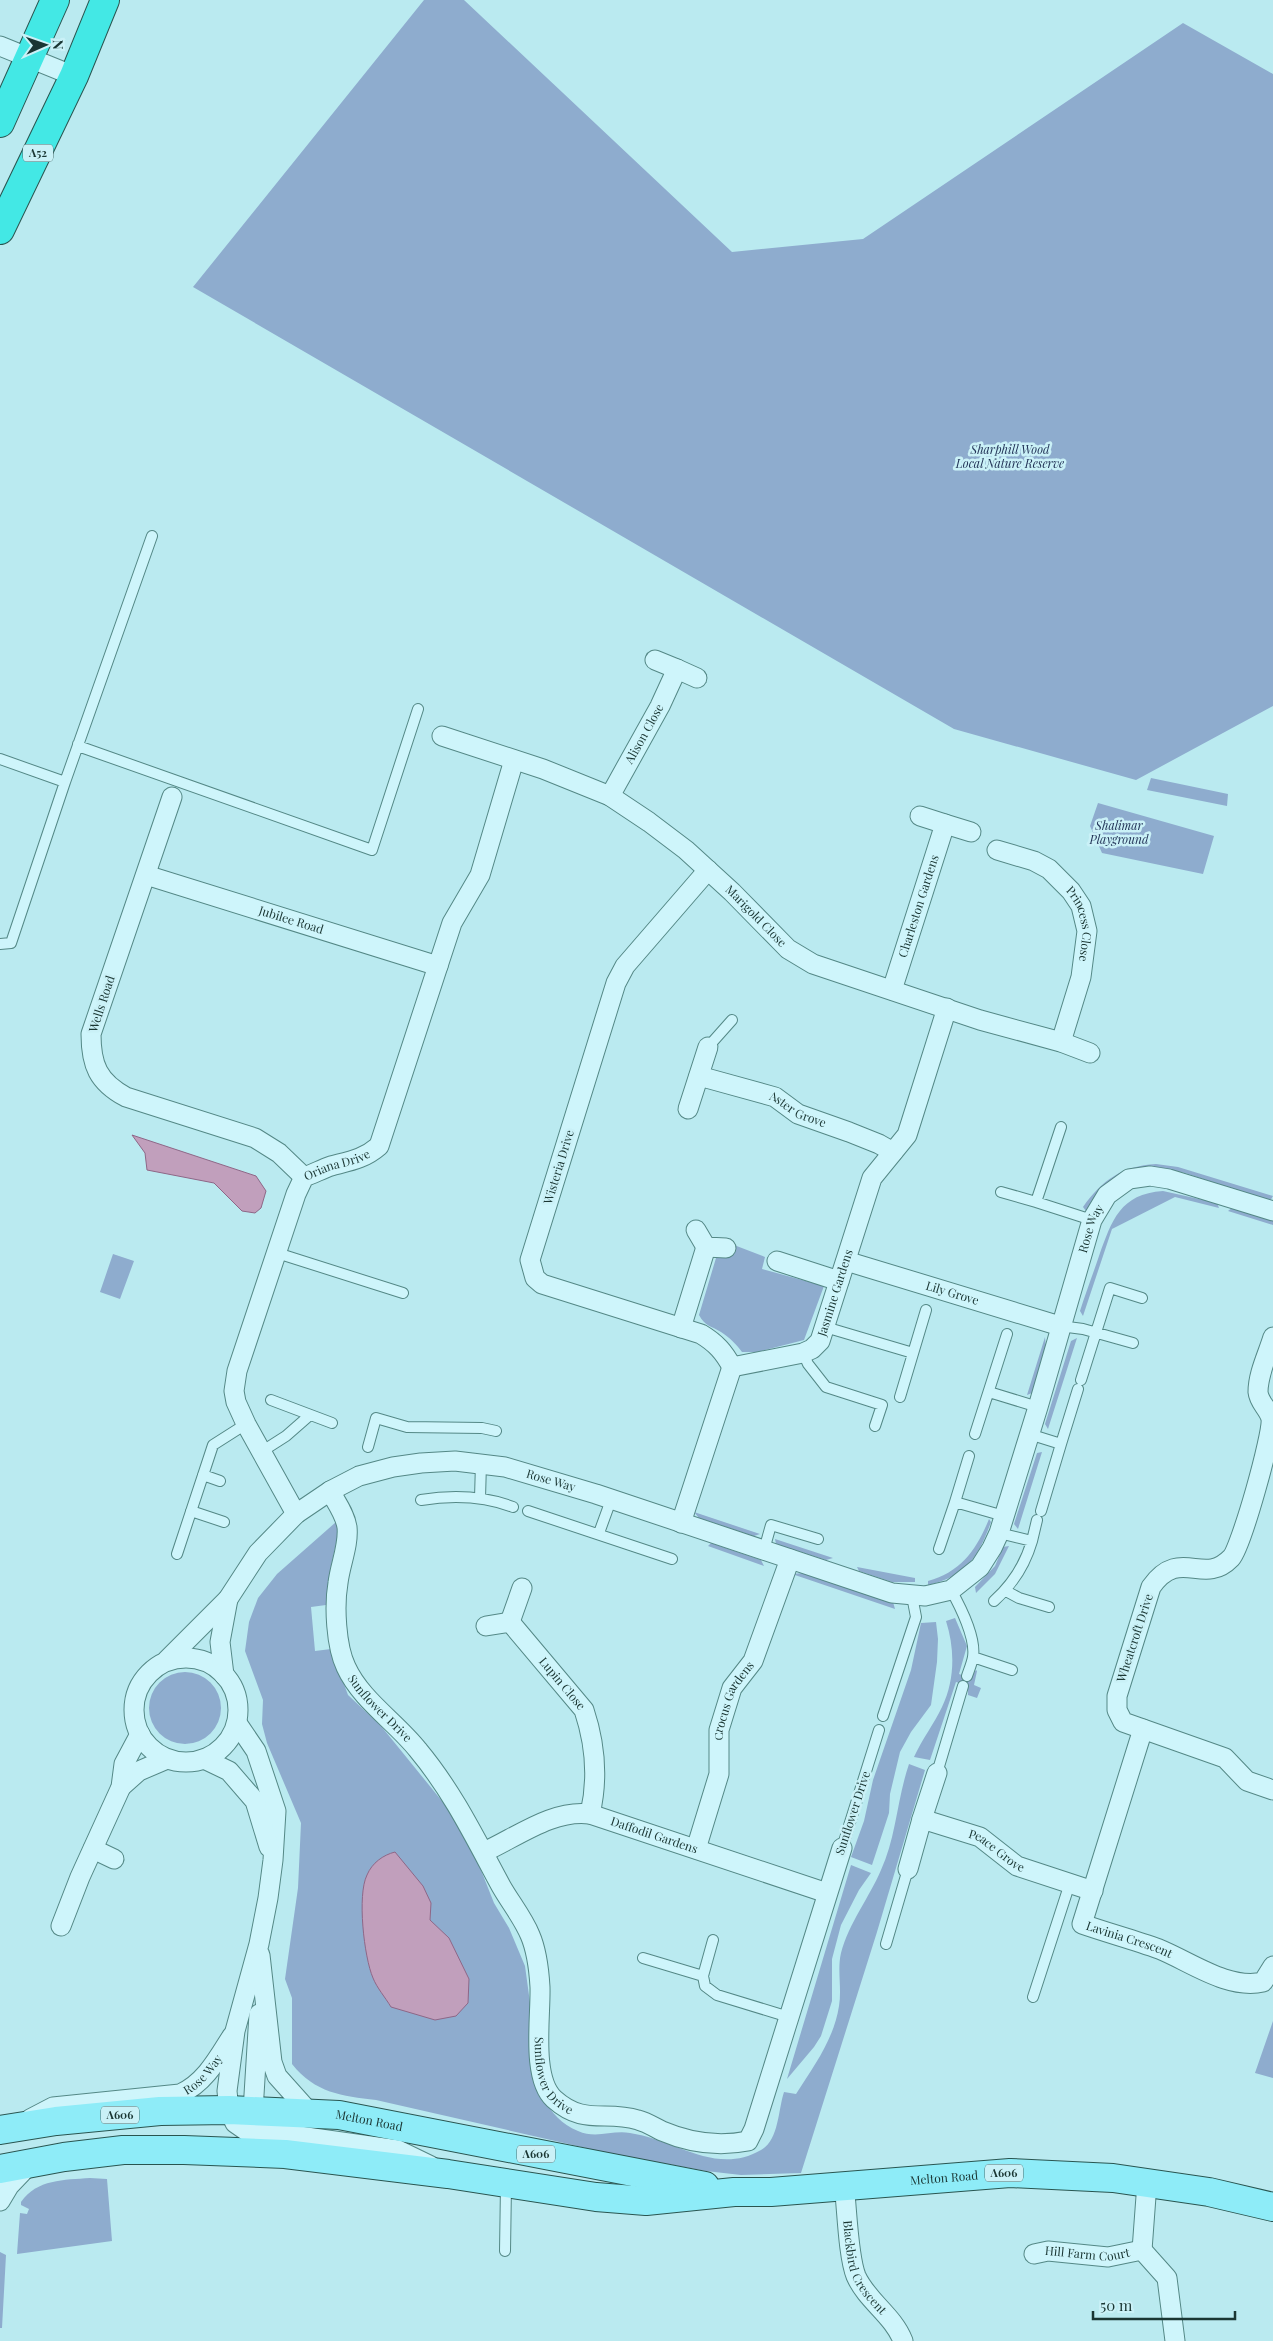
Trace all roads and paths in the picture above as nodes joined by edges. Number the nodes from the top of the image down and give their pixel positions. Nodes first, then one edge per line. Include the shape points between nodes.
1 (55, 0) edge
2 (105, 0) edge
3 (0, 46) edge
4 (30, 58) junction
5 (74, 76) junction
6 (0, 123) edge
7 (0, 230) edge
8 (152, 536) dead end
9 (655, 660) dead end
10 (677, 669) junction
11 (698, 678) dead end
12 (418, 709) dead end
13 (442, 736) dead end
14 (78, 744) junction
15 (0, 759) edge
16 (514, 760) junction
17 (65, 782) junction
18 (610, 796) junction
19 (172, 798) dead end
20 (920, 816) dead end
21 (945, 824) junction
22 (971, 832) dead end
23 (997, 850) dead end
24 (708, 870) junction
25 (146, 874) junction
26 (0, 944) edge
27 (438, 966) junction
28 (892, 990) junction
29 (947, 1008) junction
30 (732, 1020) dead end
31 (1062, 1042) junction
32 (708, 1047) joint
33 (1090, 1053) dead end
34 (699, 1076) junction
35 (688, 1109) dead end
36 (1061, 1127) dead end
37 (893, 1152) junction
38 (304, 1177) junction
39 (1001, 1192) dead end
40 (1036, 1202) junction
41 (1273, 1211) edge
42 (1092, 1220) junction
43 (696, 1230) dead end
44 (706, 1247) junction
45 (726, 1248) dead end
46 (277, 1253) junction
47 (846, 1260) junction
48 (777, 1261) dead end
49 (839, 1281) junction
50 (403, 1293) dead end
51 (1142, 1298) dead end
52 (926, 1310) dead end
53 (1060, 1326) junction
54 (825, 1327) junction
55 (681, 1328) junction
56 (1096, 1332) junction
57 (1008, 1334) dead end
58 (1273, 1337) edge
59 (1133, 1343) dead end
60 (803, 1353) junction
61 (913, 1353) junction
62 (732, 1367) junction
63 (989, 1392) junction
64 (900, 1397) dead end
65 (271, 1400) dead end
66 (1038, 1407) junction
67 (310, 1415) junction
68 (1272, 1418) edge
69 (332, 1423) dead end
70 (246, 1424) junction
71 (875, 1426) dead end
72 (496, 1431) dead end
73 (976, 1434) dead end
74 (1029, 1434) junction
75 (1061, 1444) junction
76 (368, 1447) dead end
77 (261, 1452) junction
78 (969, 1456) dead end
79 (482, 1463) junction
80 (203, 1475) junction
81 (220, 1481) dead end
82 (330, 1491) junction
83 (480, 1498) junction
84 (421, 1500) dead end
85 (611, 1500) junction
86 (955, 1502) junction
87 (513, 1507) dead end
88 (191, 1511) junction
89 (528, 1511) dead end
90 (296, 1514) junction
91 (224, 1522) dead end
92 (681, 1523) junction
93 (1002, 1524) junction
94 (599, 1533) junction
95 (818, 1539) dead end
96 (1032, 1541) junction
97 (764, 1550) junction
98 (939, 1550) dead end
99 (177, 1554) dead end
100 (672, 1559) dead end
101 (790, 1559) junction
102 (522, 1588) dead end
103 (951, 1590) junction
104 (1006, 1591) junction
105 (912, 1596) junction
106 (228, 1599) junction
107 (994, 1601) dead end
108 (1049, 1607) dead end
109 (510, 1622) junction
110 (486, 1626) dead end
111 (973, 1657) junction
112 (166, 1660) junction
113 (1012, 1670) dead end
114 (224, 1674) junction
115 (883, 1716) dead end
116 (237, 1723) junction
117 (1143, 1729) junction
118 (879, 1730) dead end
119 (140, 1734) junction
120 (168, 1759) junction
121 (204, 1760) junction
122 (937, 1773) joint
123 (121, 1787) junction
124 (1273, 1790) edge
125 (590, 1814) junction
126 (922, 1819) junction
127 (842, 1848) joint
128 (93, 1849) junction
129 (696, 1849) junction
130 (484, 1852) junction
131 (114, 1859) dead end
132 (273, 1860) junction
133 (908, 1869) joint
134 (1070, 1883) junction
135 (1093, 1891) junction
136 (827, 1893) junction
137 (61, 1926) dead end
138 (713, 1940) dead end
139 (259, 1944) junction
140 (886, 1944) dead end
141 (643, 1958) dead end
142 (1273, 1966) edge
143 (263, 1975) junction
144 (703, 1976) junction
145 (1034, 1997) dead end
146 (788, 2017) junction
147 (236, 2031) junction
148 (311, 2114) junction
149 (242, 2126) junction
150 (6, 2129) edge
151 (30, 2164) junction
152 (0, 2169) edge
153 (1147, 2183) junction
154 (506, 2184) junction
155 (844, 2184) junction
156 (734, 2192) junction
157 (0, 2201) edge
158 (1273, 2207) edge
159 (1142, 2250) junction
160 (505, 2251) dead end
161 (1034, 2254) dead end
162 (903, 2341) edge
163 (1175, 2341) edge

1 - 4 highway
2 - 5 highway, A52
3 - 4 street
4 - 5 street
4 - 6 highway
5 - 7 highway, A52
8 - 14 lane
9 - 10 street
10 - 11 street
10 - 18 street, Alison Close
12 - 14 lane via 372,850
13 - 16 street, Marigold Close
14 - 17 lane
15 - 17 lane
16 - 18 street, Marigold Close
16 - 27 street, Oriana Drive via 480,875 452,923
17 - 26 lane via 11,943
18 - 24 street, Marigold Close via 649,822
19 - 25 street, Wells Road
20 - 21 street
21 - 22 street
21 - 28 street, Charleston Gardens
23 - 31 street, Princess Close via 1034,861 1048,869 1071,891 1081,906 1087,931 1081,977
24 - 28 street, Marigold Close via 788,948 813,964
24 - 55 street, Wisteria Drive via 625,966 616,984 530,1260 535,1278 542,1284
25 - 27 street, Jubilee Road
25 - 38 street, Wells Road via 92,1034 91,1055 98,1072 110,1088 126,1097 255,1138
27 - 38 street, Oriana Drive via 379,1146 354,1162
28 - 29 street, Marigold Close
29 - 31 street, Marigold Close
29 - 37 street, Jasmine Gardens via 907,1135
30 - 32 lane
31 - 33 street, Marigold Close
32 - 34 street
34 - 35 street
34 - 37 street, Aster Grove via 775,1097 798,1114
36 - 40 lane
37 - 47 street, Jasmine Gardens via 872,1178
38 - 46 street, Oriana Drive
39 - 40 lane
40 - 42 lane
41 - 42 street, Rose Way via 1170,1179 1150,1176 1117,1186 1099,1205
42 - 53 street, Rose Way
43 - 44 street
44 - 45 street
44 - 55 street
46 - 50 lane
46 - 70 street, Oriana Drive via 237,1371 234,1391
47 - 49 street, Jasmine Gardens
47 - 53 street, Lily Grove
48 - 49 street
49 - 54 street, Jasmine Gardens
51 - 56 lane via 1110,1288
52 - 61 lane
53 - 56 lane
53 - 66 street, Rose Way
54 - 60 street, Jasmine Gardens via 820,1341
54 - 61 lane
55 - 62 street, Wisteria Drive via 713,1341 724,1351
56 - 59 lane
56 - 75 lane
57 - 63 lane
58 - 68 street, Wheatcroft Drive via 1258,1393 1260,1402
60 - 62 street, Jasmine Gardens
60 - 71 lane via 826,1387 882,1405
61 - 64 lane
62 - 92 street
63 - 66 lane
63 - 73 lane
65 - 67 lane
66 - 74 street, Rose Way
67 - 69 lane
67 - 77 lane
68 - 117 street, Wheatcroft Drive via 1268,1451 1232,1557 1220,1566 1205,1570 1168,1569 1151,1587 1117,1696 1117,1710 1123,1722
70 - 77 street, Oriana Drive
70 - 80 lane via 213,1445
72 - 76 lane via 408,1427 376,1418
74 - 75 lane
74 - 93 street, Rose Way
75 - 96 lane
77 - 90 street, Oriana Drive
78 - 86 lane
79 - 82 street, Rose Way via 455,1461 393,1467 359,1476
79 - 83 lane
79 - 85 street, Rose Way
80 - 81 lane
80 - 88 lane
82 - 90 street, Rose Way
82 - 130 street, Sunflower Drive via 346,1524 347,1536 336,1600 338,1636 345,1666 359,1688 426,1759 456,1802
83 - 84 lane
83 - 87 lane
85 - 92 street, Rose Way
85 - 94 lane
86 - 93 lane
86 - 98 lane
88 - 91 lane
88 - 99 lane
89 - 94 lane
90 - 106 street, Rose Way via 258,1553
92 - 97 street, Rose Way
93 - 96 lane
93 - 103 street, Rose Way via 980,1567
94 - 100 lane
95 - 97 lane via 771,1525
96 - 104 lane via 1026,1562
97 - 101 street, Rose Way
101 - 105 street, Rose Way via 892,1593
101 - 129 street, Crocus Gardens via 753,1661 732,1688 719,1730 719,1774
102 - 109 street
103 - 105 street, Rose Way
103 - 111 lane via 963,1614
104 - 107 lane
104 - 108 lane
105 - 115 lane via 916,1617
106 - 112 street, Rose Way
106 - 114 street, Rose Way via 220,1642
109 - 110 street
109 - 125 street, Lupin Close via 584,1710 590,1727 596,1785
111 - 113 lane
111 - 122 lane
112 - 114 street via 185,1657 203,1660
112 - 119 street via 147,1674 137,1689 133,1707
114 - 116 street via 233,1687 238,1705
116 - 121 street via 229,1740
116 - 132 street, Rose Way via 256,1752 276,1811
117 - 124 street via 1225,1758 1247,1781
117 - 135 street, Lavinia Crescent
118 - 127 lane, Sunflower Drive
119 - 120 street via 158,1755
119 - 123 street via 124,1764
120 - 121 street
120 - 123 street via 139,1771
121 - 132 street, Rose Way via 229,1771 255,1802
122 - 126 street
123 - 128 street
125 - 129 street, Daffodil Gardens
125 - 130 street, Daffodil Gardens via 577,1812 559,1816
126 - 133 street
126 - 134 street, Peace Grove via 980,1837 1017,1866
127 - 136 street, Sunflower Drive
128 - 131 street
128 - 137 street
129 - 136 street, Daffodil Gardens
130 - 146 street, Sunflower Drive via 530,1934 540,1986 543,2079 552,2097 572,2112 638,2120 704,2144 748,2141
132 - 139 street, Rose Way
133 - 140 lane
134 - 135 street, Peace Grove
134 - 145 lane
135 - 142 street, Lavinia Crescent via 1082,1924 1158,1949 1249,1985 1263,1982
136 - 146 street, Sunflower Drive
138 - 144 lane
139 - 143 street, Rose Way
139 - 147 street, Rose Way
141 - 144 lane
143 - 148 street, Rose Way via 272,2062 277,2076
143 - 149 street, Rose Way
144 - 146 lane via 705,1986 716,1995
147 - 149 street, Rose Way via 228,2091
147 - 150 street, Rose Way via 200,2081 185,2091 53,2107
148 - 149 main road, Melton Road / A606
148 - 156 main road, Melton Road / A606 via 339,2115 410,2128
149 - 150 main road, Melton Road / A606 via 160,2111
149 - 151 main road, Melton Road / A606 via 123,2150
149 - 154 main road, Melton Road / A606 via 285,2154
151 - 152 main road, Melton Road / A606
151 - 157 street
153 - 155 main road, Melton Road / A606 via 1083,2175 1010,2172
153 - 158 main road, Melton Road / A606 via 1209,2192
153 - 159 street, Hill Farm Court
154 - 156 main road, Melton Road / A606 via 646,2201
154 - 160 lane
155 - 156 main road, Melton Road / A606 via 771,2192
155 - 162 street, Blackbird Crescent via 856,2276 870,2298 900,2332
159 - 161 street, Hill Farm Court via 1108,2257 1048,2251
159 - 163 street, Hill Farm Court via 1167,2278

